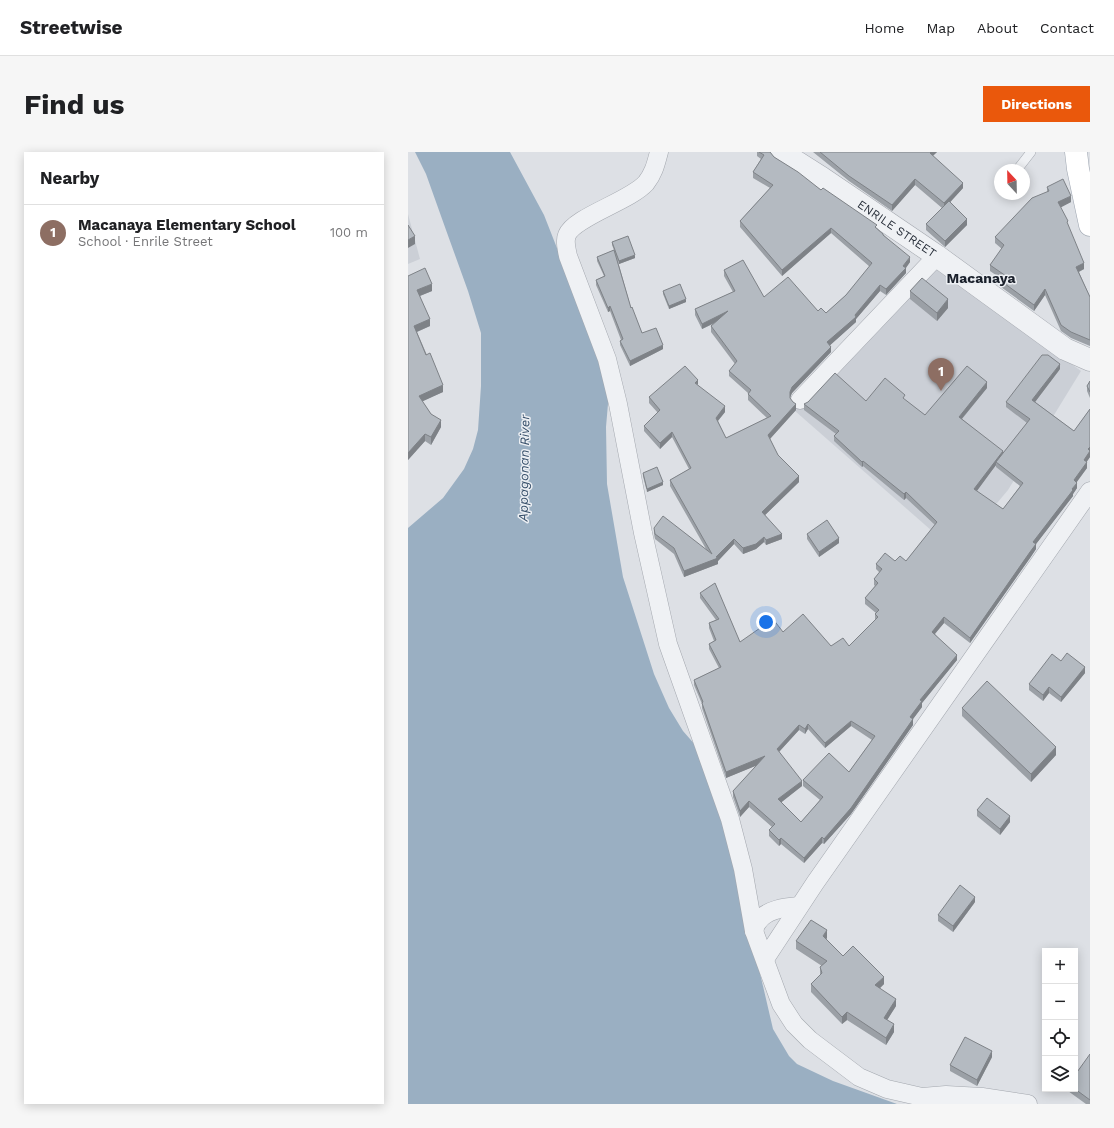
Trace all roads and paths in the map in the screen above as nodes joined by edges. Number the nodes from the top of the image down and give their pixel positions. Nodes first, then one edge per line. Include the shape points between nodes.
1 (659, 152) edge
2 (781, 152) edge
3 (1031, 152) edge
4 (1081, 162) edge
5 (1022, 164) edge
6 (1090, 223) edge
7 (937, 256) junction
8 (1090, 360) edge
9 (800, 400) dead end
10 (1090, 491) edge
11 (800, 906) junction
12 (754, 931) junction
13 (765, 959) junction
14 (1028, 1104) edge

1 - 12 street via 654,171 645,183 633,193 574,225 567,235 566,246 607,359 668,644 730,819 743,869
2 - 7 street, ENRILE STREET
3 - 5 lane
4 - 6 main road
7 - 8 street, ENRILE STREET via 1065,349
7 - 9 street
10 - 11 street
11 - 12 street via 786,907 765,915 758,921
11 - 13 street
12 - 13 street
13 - 14 street via 781,1004 794,1024 810,1040 859,1077 887,1089 922,1097 982,1097

